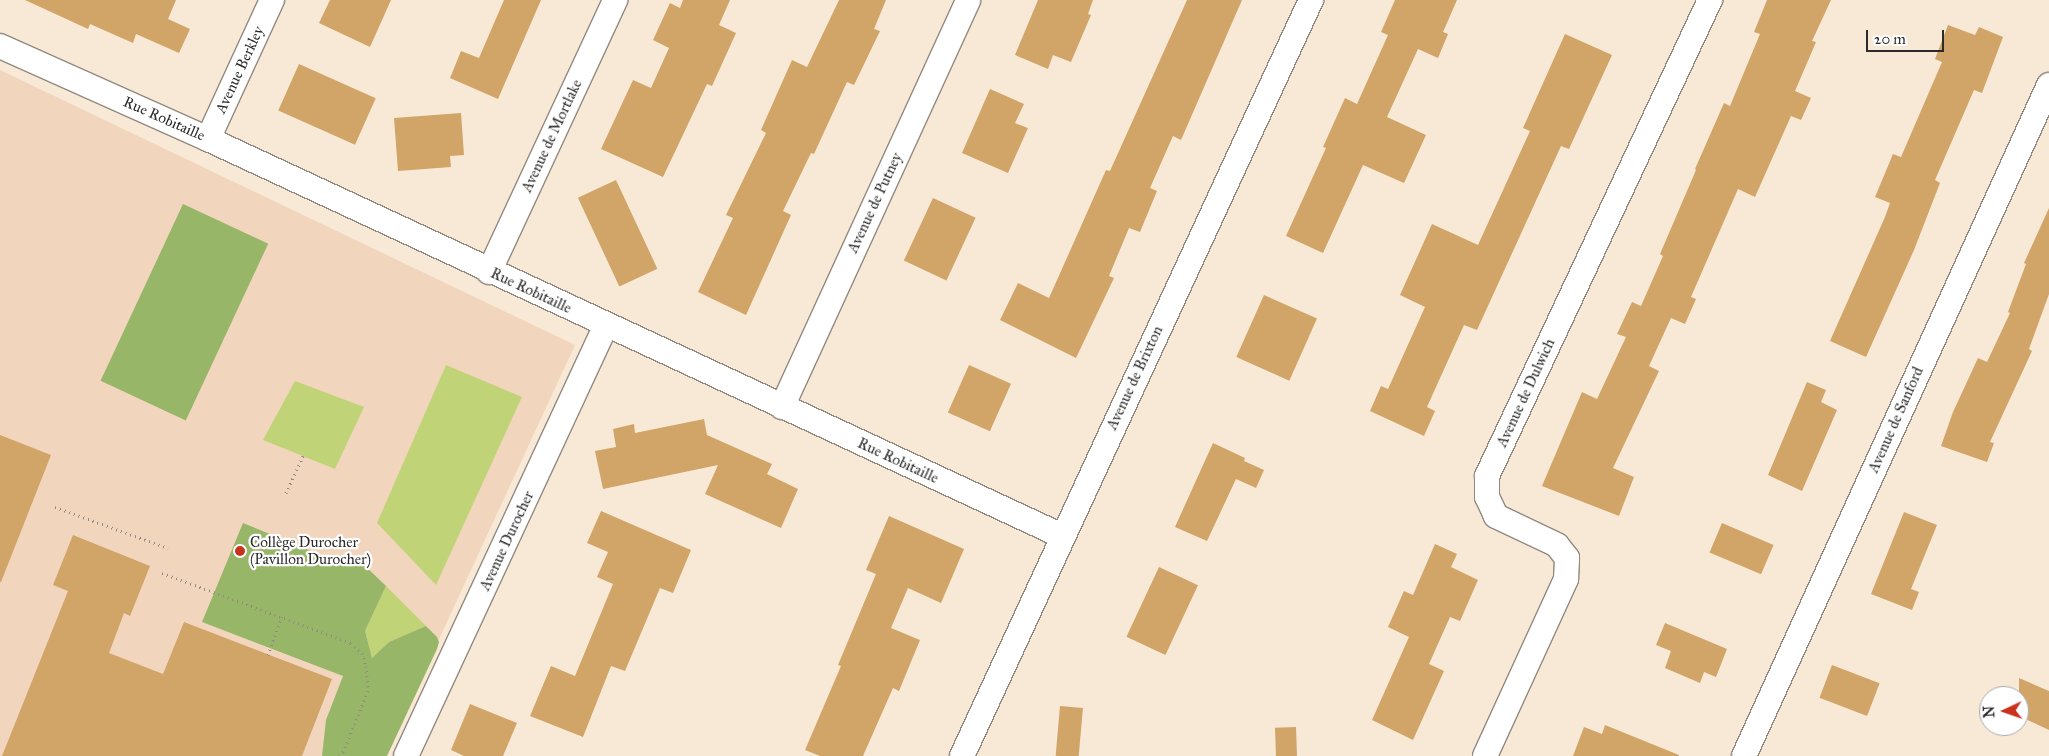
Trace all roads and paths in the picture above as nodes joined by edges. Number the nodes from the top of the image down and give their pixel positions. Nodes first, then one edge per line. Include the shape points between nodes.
1 (272, 0) edge
2 (615, 0) edge
3 (968, 0) edge
4 (1311, 0) edge
5 (1710, 0) edge
6 (0, 46) edge
7 (2049, 85) edge
8 (208, 139) junction
9 (489, 272) junction
10 (606, 326) junction
11 (782, 407) junction
12 (303, 456) dead end
13 (286, 493) dead end
14 (55, 507) dead end
15 (1062, 536) junction
16 (168, 548) dead end
17 (162, 573) dead end
18 (282, 616) junction
19 (268, 655) dead end
20 (339, 756) edge
21 (406, 756) edge
22 (962, 756) edge
23 (1485, 756) edge
24 (1744, 756) edge

1 - 8 street, Avenue Berkley
2 - 9 street, Avenue de Mortlake
3 - 11 street, Avenue de Putney
4 - 15 street, Avenue de Brixton
5 - 23 street, Avenue de Dulwich via 1487,476 1487,497 1496,516 1557,545 1567,558 1566,579
6 - 8 street, Rue Robitaille
7 - 24 street, Avenue de Sanford
8 - 9 street, Rue Robitaille
9 - 10 street, Rue Robitaille
10 - 11 street, Rue Robitaille
10 - 21 street, Avenue Durocher
11 - 15 street, Rue Robitaille
12 - 13 path
14 - 16 path
15 - 22 street, Avenue de Brixton
17 - 18 path
18 - 19 path
18 - 20 path via 351,644 362,653 368,691

